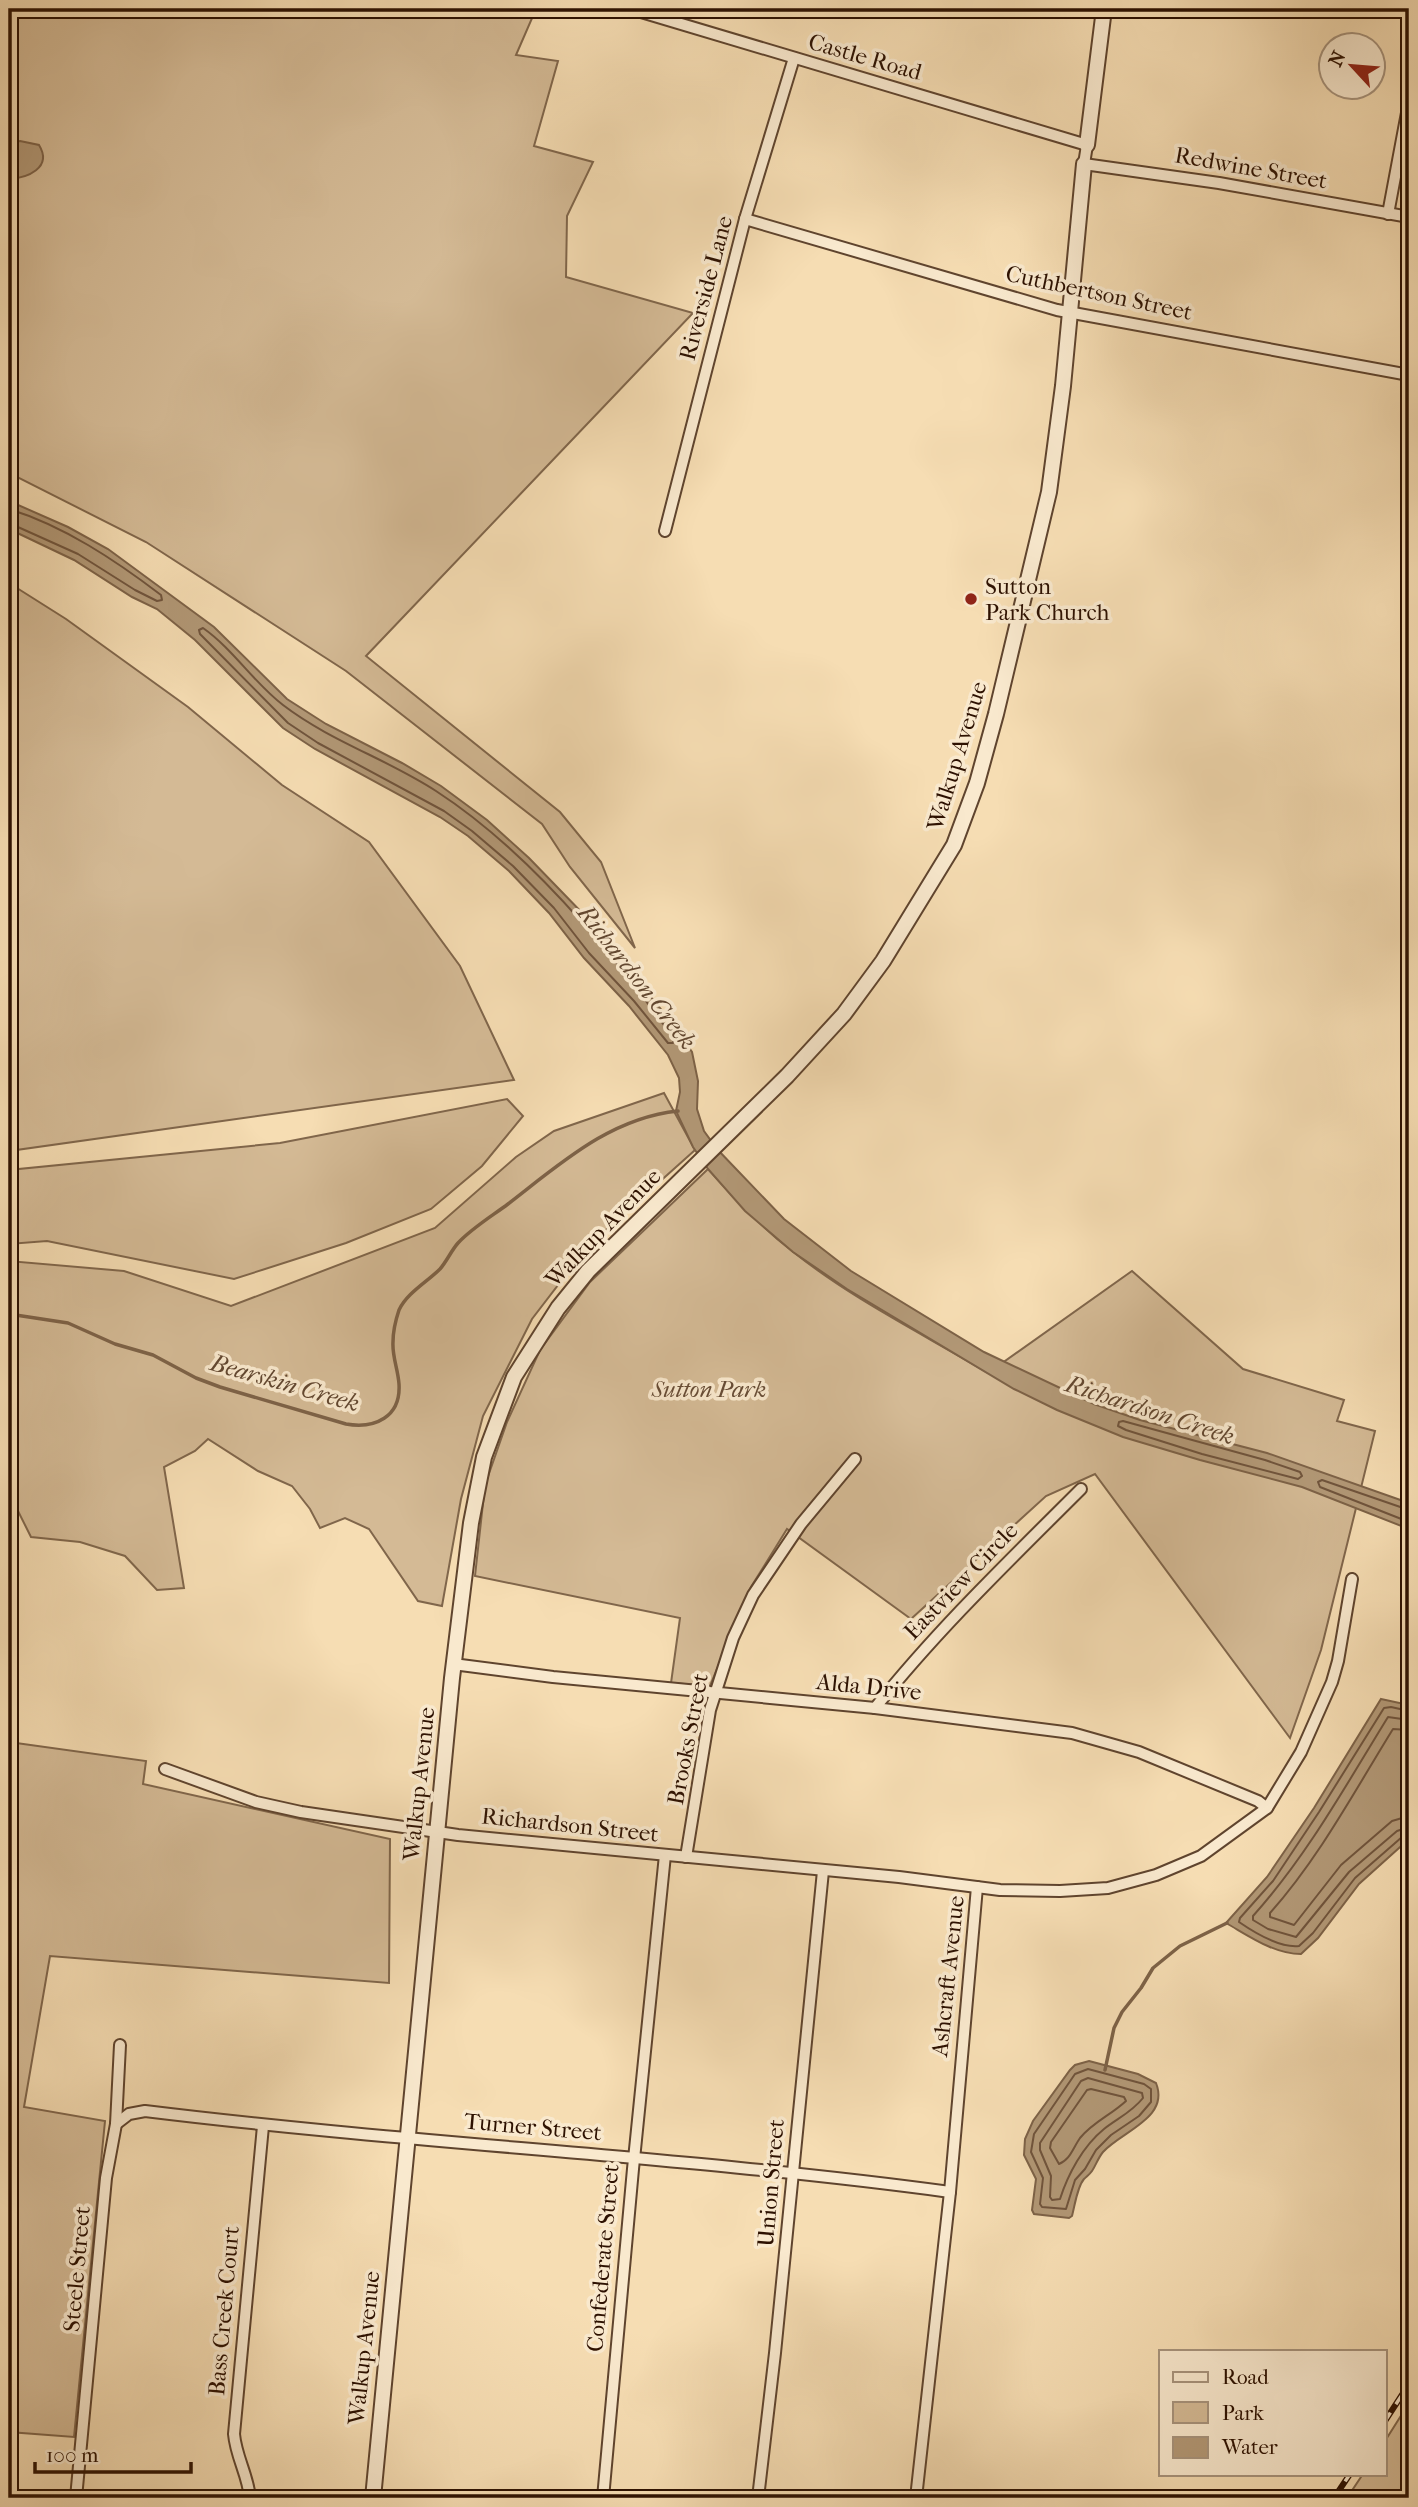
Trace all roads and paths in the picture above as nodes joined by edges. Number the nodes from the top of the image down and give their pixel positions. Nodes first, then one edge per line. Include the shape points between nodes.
1 (631, 9) edge
2 (1104, 9) edge
3 (794, 58) junction
4 (1409, 102) edge
5 (1087, 145) junction
6 (1084, 164) junction
7 (1388, 214) junction
8 (1409, 217) edge
9 (745, 219) junction
10 (1069, 312) junction
11 (1409, 374) edge
12 (665, 531) dead end
13 (855, 1458) dead end
14 (1081, 1489) dead end
15 (1352, 1579) dead end
16 (453, 1664) junction
17 (715, 1692) junction
18 (875, 1708) junction
19 (165, 1769) dead end
20 (1267, 1808) junction
21 (437, 1832) junction
22 (665, 1855) junction
23 (686, 1857) junction
24 (823, 1871) junction
25 (977, 1887) junction
26 (120, 2045) dead end
27 (116, 2124) junction
28 (263, 2126) junction
29 (408, 2137) junction
30 (634, 2159) junction
31 (791, 2174) junction
32 (950, 2192) junction
33 (76, 2498) edge
34 (250, 2498) edge
35 (373, 2498) edge
36 (603, 2498) edge
37 (758, 2498) edge
38 (916, 2498) edge

1 - 3 street, Castle Road
2 - 5 street
3 - 5 street, Castle Road
3 - 9 street, Riverside Lane
4 - 7 street
5 - 6 street
6 - 7 street, Redwine Street
6 - 10 street, Walkup Avenue
7 - 8 street, Redwine Street
9 - 10 street, Cuthbertson Street
9 - 12 street, Riverside Lane
10 - 11 street, Cuthbertson Street
10 - 16 street, Walkup Avenue via 1055,452 1038,544 977,783 954,845 883,961 844,1014 588,1271 514,1377 484,1457
13 - 17 street, Brooks Street via 753,1595
14 - 18 street, Eastview Circle via 961,1609
15 - 20 street, Ashcraft Avenue via 1332,1682 1300,1752
16 - 17 street, Alda Drive
16 - 21 street, Walkup Avenue
17 - 18 street, Alda Drive
17 - 23 street, Brooks Street
18 - 20 street, Alda Drive via 1108,1741
19 - 21 street, Richardson Street via 268,1805
20 - 25 street, Ashcraft Avenue via 1201,1856 1156,1875 1108,1888
21 - 22 street, Richardson Street
21 - 29 street, Walkup Avenue
22 - 23 street, Richardson Street
22 - 30 street, Confederate Street
23 - 24 street, Richardson Street
24 - 25 street, Richardson Street
24 - 31 street, Union Street
25 - 32 street, Ashcraft Avenue
26 - 27 street, Steele Street
27 - 28 street, Turner Street via 129,2113 145,2111
27 - 33 street, Steele Street via 106,2178
28 - 29 street, Turner Street
28 - 34 street, Bass Creek Court via 234,2434
29 - 30 street, Turner Street
29 - 35 street, Walkup Avenue
30 - 31 street, Turner Street
30 - 36 street, Confederate Street
31 - 32 street, Turner Street
31 - 37 street, Union Street
32 - 38 street, Ashcraft Avenue

